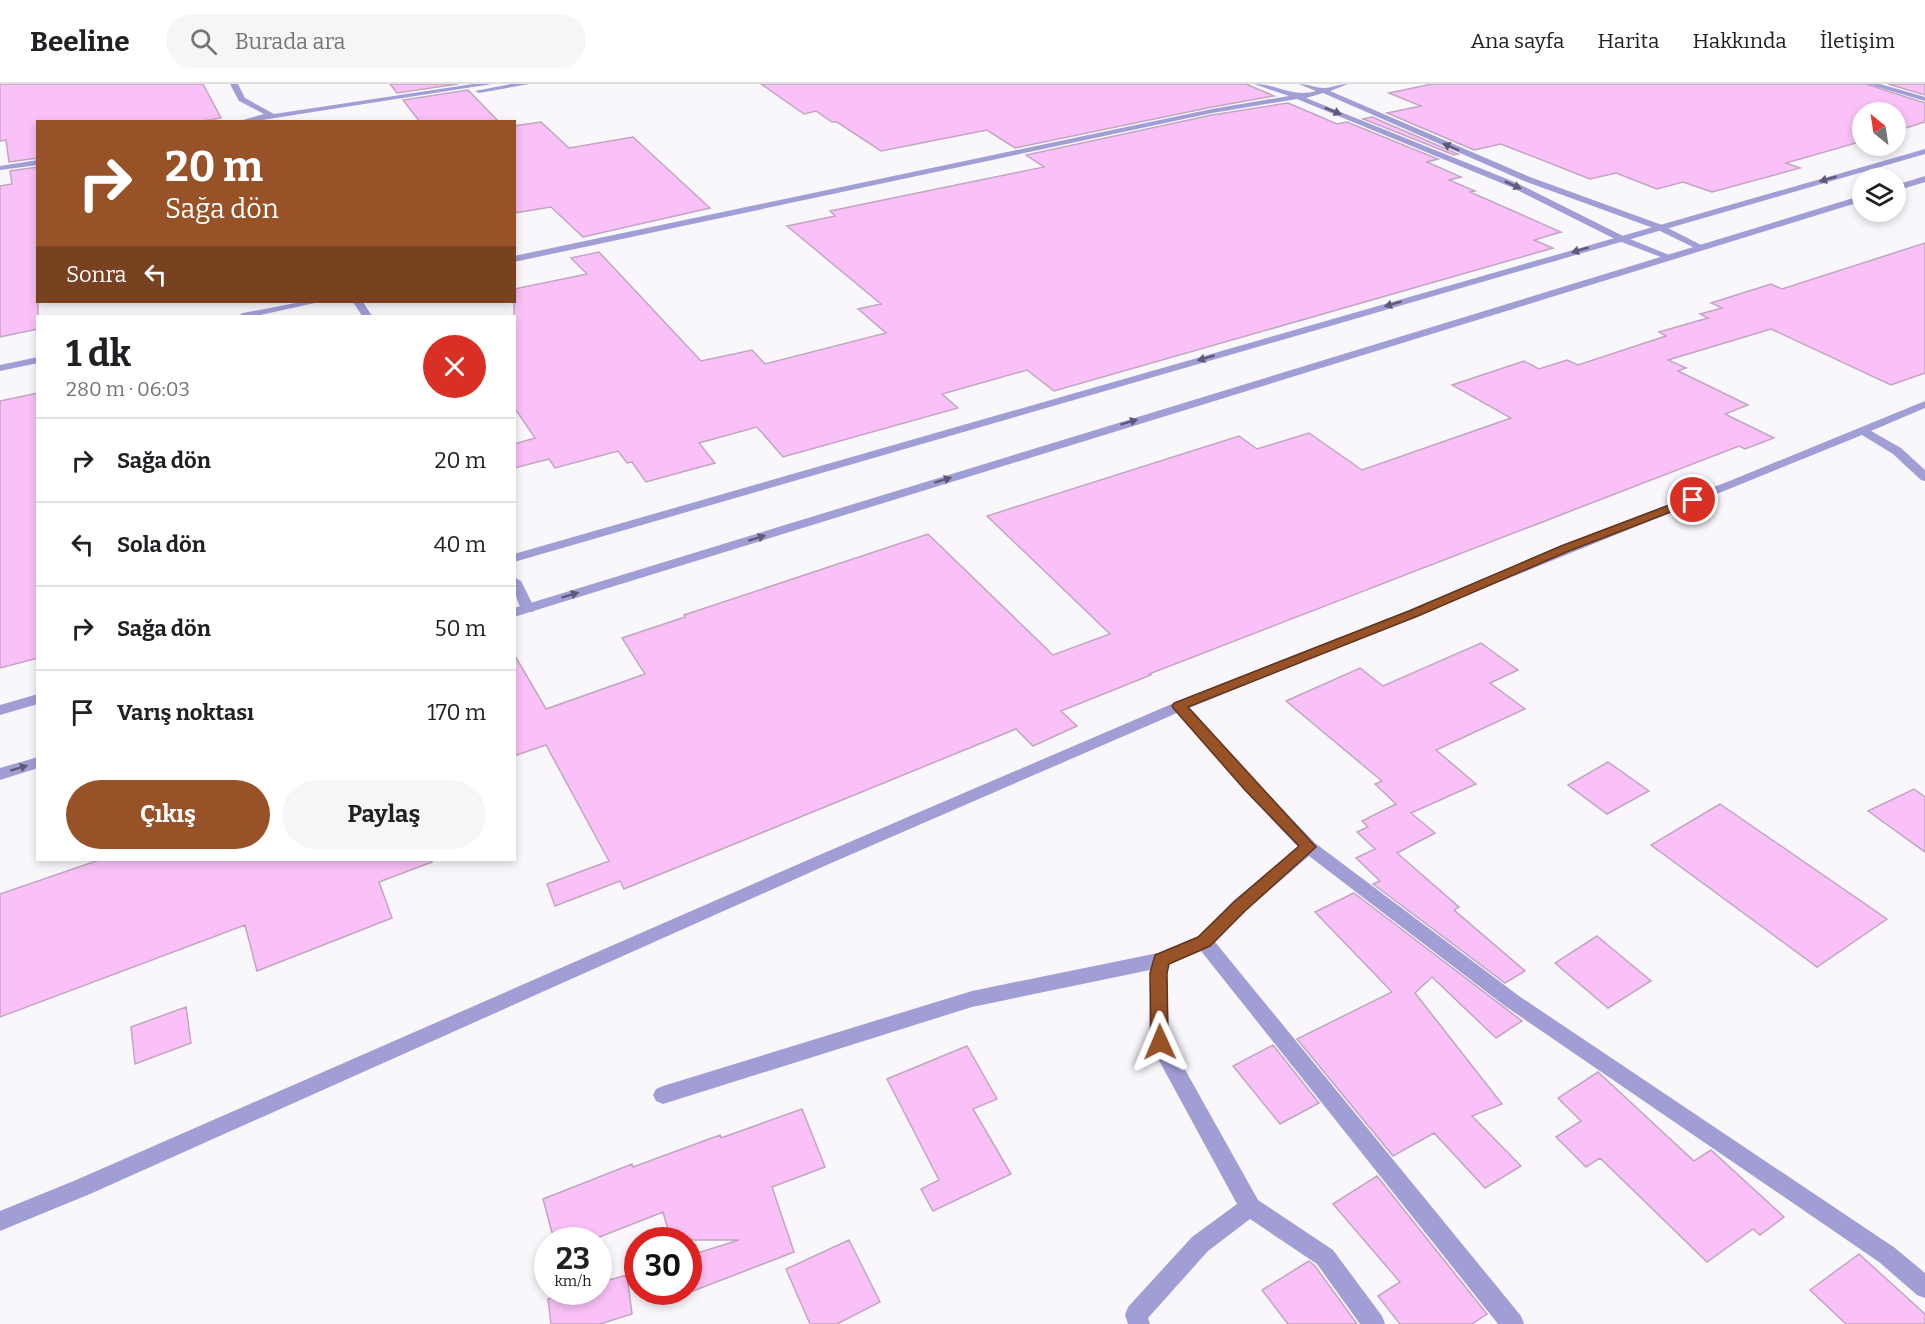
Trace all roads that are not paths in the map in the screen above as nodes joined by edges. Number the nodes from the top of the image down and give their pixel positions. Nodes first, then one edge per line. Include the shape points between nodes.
1 (234, 84) edge
2 (525, 84) edge
3 (1258, 84) edge
4 (1303, 84) edge
5 (1344, 84) edge
6 (1872, 84) edge
7 (484, 87) edge
8 (1324, 91) junction
9 (1296, 96) junction
10 (243, 99) junction
11 (1925, 99) edge
12 (273, 116) junction
13 (239, 120) edge
14 (244, 120) edge
15 (284, 120) edge
16 (313, 120) dead end
17 (1925, 152) edge
18 (36, 155) edge
19 (0, 160) edge
20 (36, 162) edge
21 (0, 168) edge
22 (1925, 179) edge
23 (1906, 185) edge
24 (1852, 201) edge
25 (1659, 227) junction
26 (1622, 239) junction
27 (1700, 247) junction
28 (1669, 257) junction
29 (516, 259) edge
30 (309, 303) edge
31 (248, 315) edge
32 (36, 360) edge
33 (0, 368) edge
34 (1925, 404) edge
35 (1862, 430) junction
36 (1925, 477) edge
37 (516, 557) edge
38 (516, 590) edge
39 (521, 611) edge
40 (36, 700) edge
41 (1179, 706) junction
42 (0, 710) edge
43 (36, 763) edge
44 (0, 774) edge
45 (1309, 847) junction
46 (1204, 942) junction
47 (1161, 960) junction
48 (663, 1095) dead end
49 (1250, 1207) junction
50 (0, 1221) edge
51 (1925, 1287) edge
52 (1139, 1324) edge
53 (1374, 1324) edge
54 (1513, 1324) edge

1 - 10 street
2 - 7 street
3 - 9 street
4 - 8 street
5 - 8 street
6 - 11 street
7 - 12 street
7 - 16 street
8 - 9 street
25 -> 8 street via 1527,178
9 -> 26 street via 1514,185
9 - 29 street
10 - 12 street
10 - 13 street
12 - 14 street
12 - 15 street
17 -> 25 street
18 - 19 street
20 - 21 street
22 - 23 street
24 - 27 street
25 - 26 street
25 - 27 street
26 - 28 street
26 -> 37 street
27 - 28 street
39 -> 28 street
30 - 31 street
32 - 33 street
34 - 35 street
35 - 36 street via 1897,451
35 - 41 street
38 - 39 street
40 - 42 street
41 - 45 street
41 - 50 street
44 -> 43 street
45 - 46 street via 1239,906
45 - 51 street via 1512,1001 1878,1248
46 - 47 street
46 - 54 street
47 - 48 street via 972,999
47 - 49 street via 1160,1042
49 - 52 street via 1200,1244 1136,1315
49 - 53 street via 1325,1257

